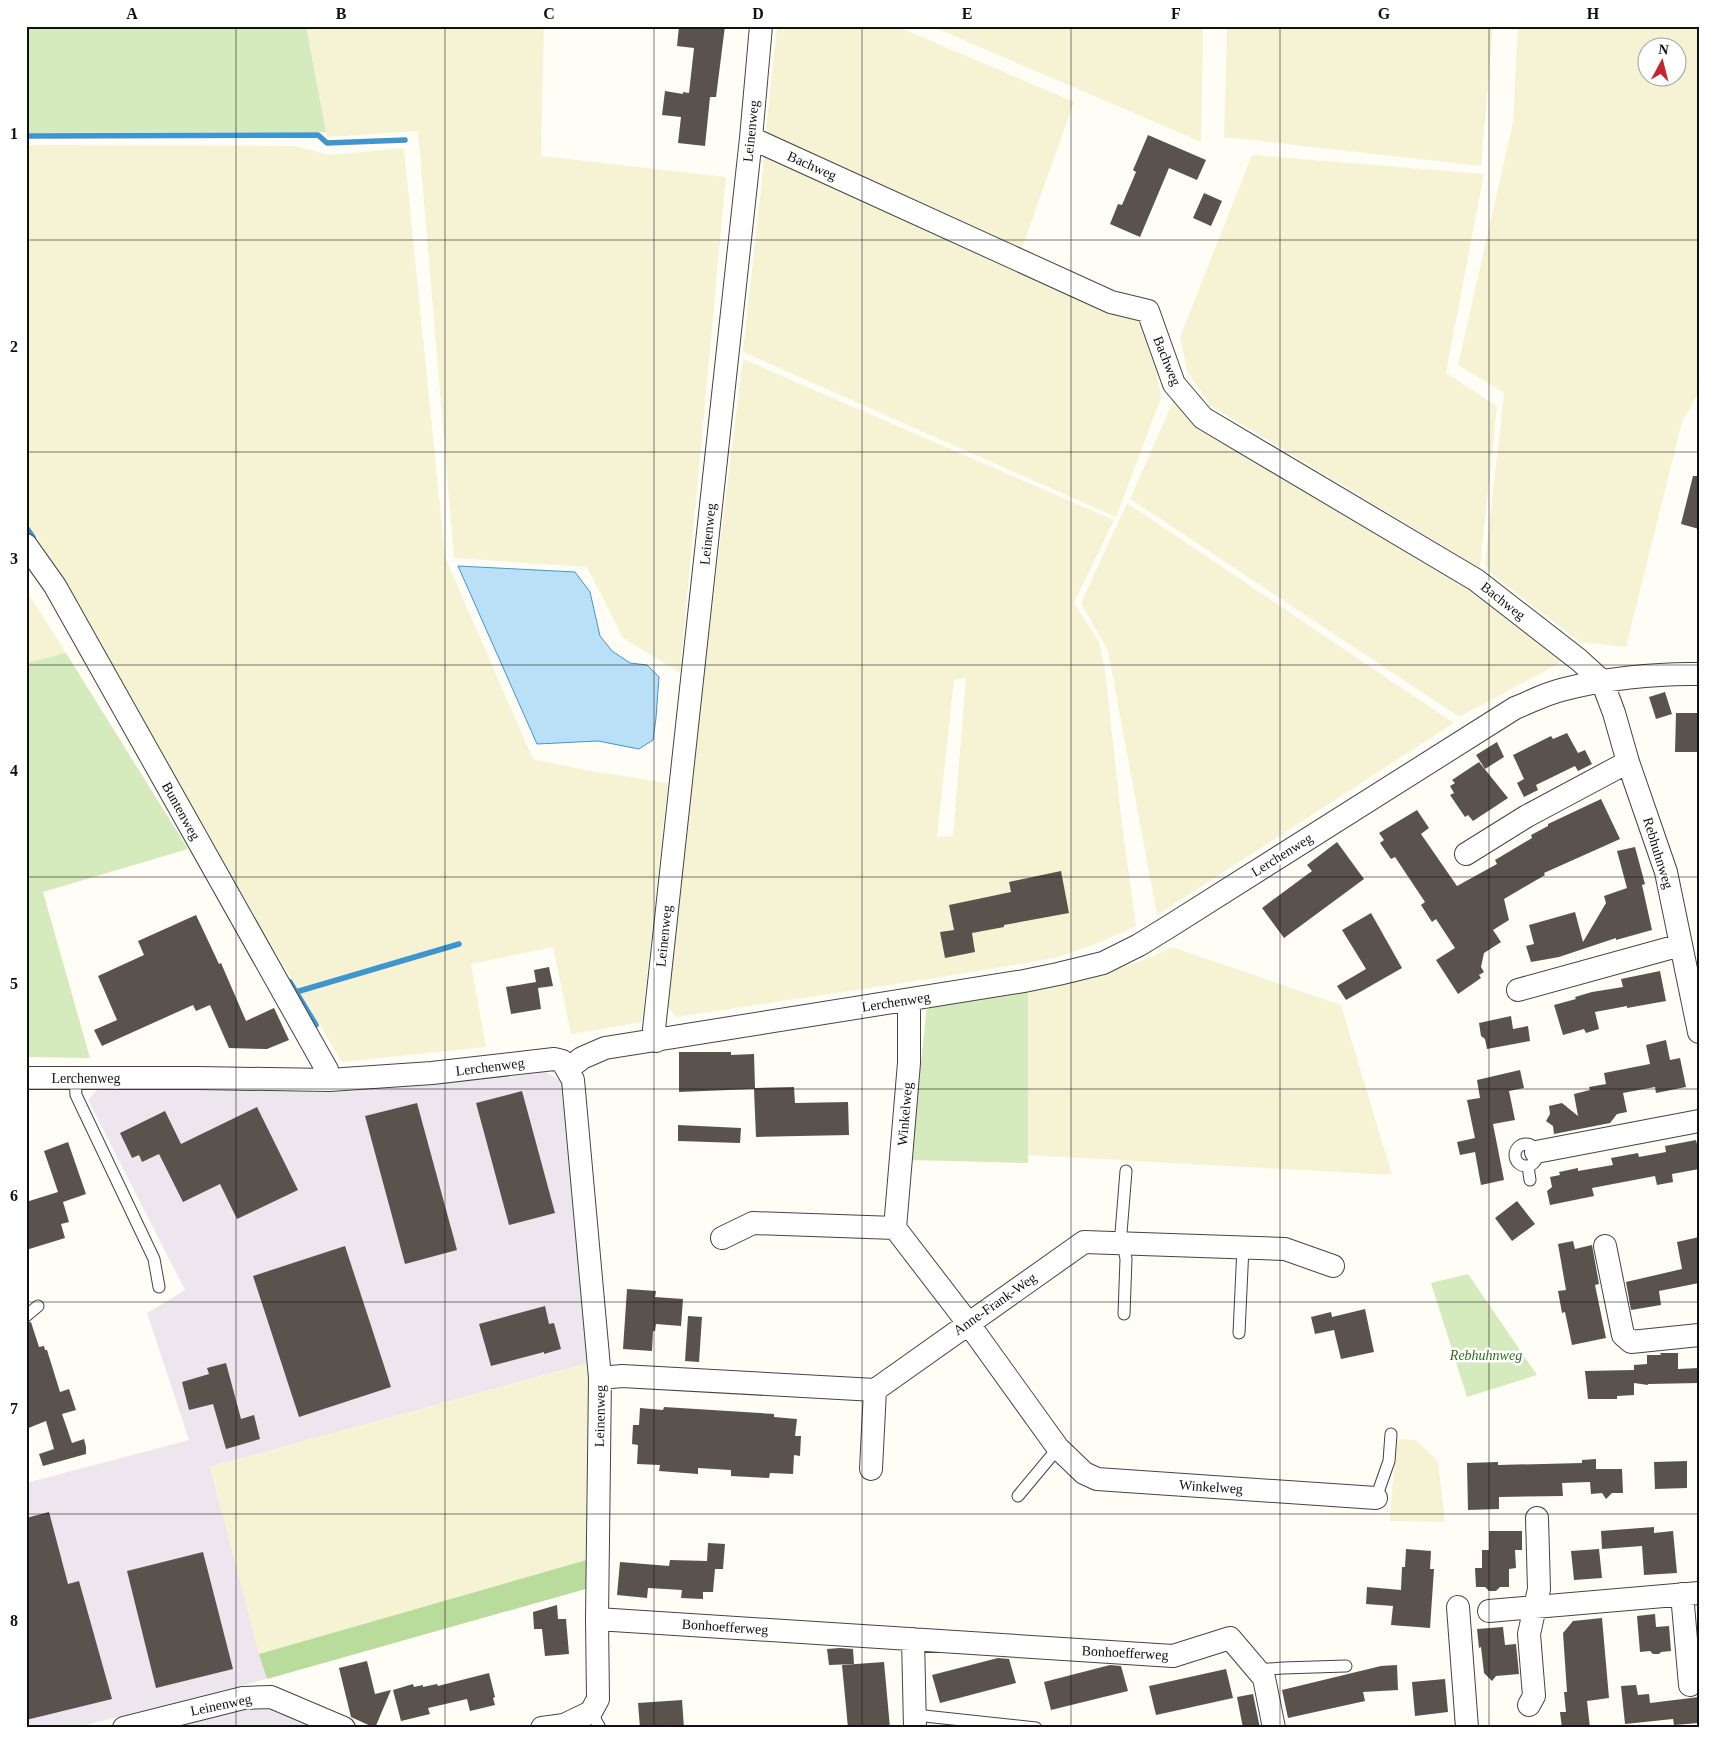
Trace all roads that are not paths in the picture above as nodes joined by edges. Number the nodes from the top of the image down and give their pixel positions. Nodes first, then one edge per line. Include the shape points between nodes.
1 (761, 26) edge
2 (751, 138) junction
3 (26, 545) edge
4 (1699, 674) edge
5 (1602, 681) junction
6 (1628, 762) junction
7 (1466, 854) dead end
8 (1681, 945) junction
9 (1518, 990) dead end
10 (909, 1000) junction
11 (1699, 1032) edge
12 (656, 1041) junction
13 (568, 1069) junction
14 (26, 1078) edge
15 (75, 1078) junction
16 (329, 1080) junction
17 (1699, 1121) edge
18 (1532, 1159) joint
19 (1126, 1171) dead end
20 (1530, 1180) dead end
21 (895, 1228) junction
22 (722, 1238) dead end
23 (1124, 1244) junction
24 (1605, 1246) dead end
25 (1243, 1247) junction
26 (1333, 1266) dead end
27 (159, 1287) dead end
28 (38, 1306) dead end
29 (1124, 1314) dead end
30 (26, 1316) edge
31 (968, 1323) junction
32 (1239, 1333) dead end
33 (1699, 1335) edge
34 (600, 1378) junction
35 (874, 1390) junction
36 (1391, 1434) dead end
37 (1058, 1448) junction
38 (871, 1469) dead end
39 (1018, 1496) dead end
40 (1376, 1498) joint
41 (1537, 1518) dead end
42 (1690, 1594) edge
43 (1536, 1606) junction
44 (1458, 1607) dead end
45 (1489, 1611) dead end
46 (597, 1618) junction
47 (913, 1639) junction
48 (1346, 1666) dead end
49 (1258, 1670) junction
50 (1690, 1685) dead end
51 (1529, 1705) dead end
52 (595, 1720) edge
53 (915, 1722) edge
54 (124, 1728) edge
55 (344, 1728) edge
56 (542, 1728) edge
57 (1036, 1728) edge
58 (1274, 1728) edge
59 (1468, 1728) edge

1 - 2 street, Leinenweg
2 - 5 street, Bachweg via 1111,302 1148,312 1174,384 1203,418 1476,580
2 - 12 street, Leinenweg via 655,1019
3 - 16 street, Buntenweg via 60,594 328,1070
4 - 5 street, Lerchenweg
5 - 6 street, Rebhuhnweg
5 - 10 street, Lerchenweg via 1559,690 1515,708 1170,926 1103,962 1024,982
6 - 7 street via 1527,816
6 - 8 street, Rebhuhnweg via 1666,872
8 - 9 street
8 - 11 street, Rebhuhnweg
10 - 12 street, Lerchenweg
10 - 21 street, Winkelweg via 909,1063
12 - 13 street, Lerchenweg via 605,1048 582,1058
13 - 16 street, Lerchenweg via 554,1059 432,1073
13 - 34 street, Leinenweg via 574,1080
14 - 15 street, Lerchenweg
15 - 16 street, Lerchenweg
15 - 27 lane via 76,1095 154,1259
17 - 18 street
18 - 20 lane
19 - 23 lane via 1121,1233
21 - 22 street via 753,1223
21 - 31 street, Winkelweg
23 - 25 street, Anne-Frank-Weg
23 - 29 lane
23 - 31 street, Anne-Frank-Weg via 1084,1242
24 - 33 street via 1623,1335 1631,1342
25 - 26 street, Anne-Frank-Weg via 1285,1249
25 - 32 lane
28 - 30 lane
31 - 35 street, Anne-Frank-Weg
31 - 37 street, Winkelweg
34 - 35 street via 622,1376
34 - 46 street, Leinenweg
35 - 38 street
36 - 40 lane via 1389,1461
37 - 39 lane
37 - 40 street, Winkelweg via 1084,1473 1097,1479
41 - 43 street via 1539,1589
42 - 43 street
42 - 50 street
43 - 45 street
43 - 51 street via 1529,1634 1534,1696
44 - 59 street
46 - 47 street, Bonhoefferweg
46 - 52 street, Leinenweg via 598,1699
47 - 49 street, Bonhoefferweg via 1173,1656 1230,1638
47 - 53 street
48 - 49 lane
49 - 58 street, Bonhoefferweg via 1264,1678
52 - 56 street, Leinenweg
53 - 57 lane
54 - 55 street, Leinenweg via 243,1698 271,1697

